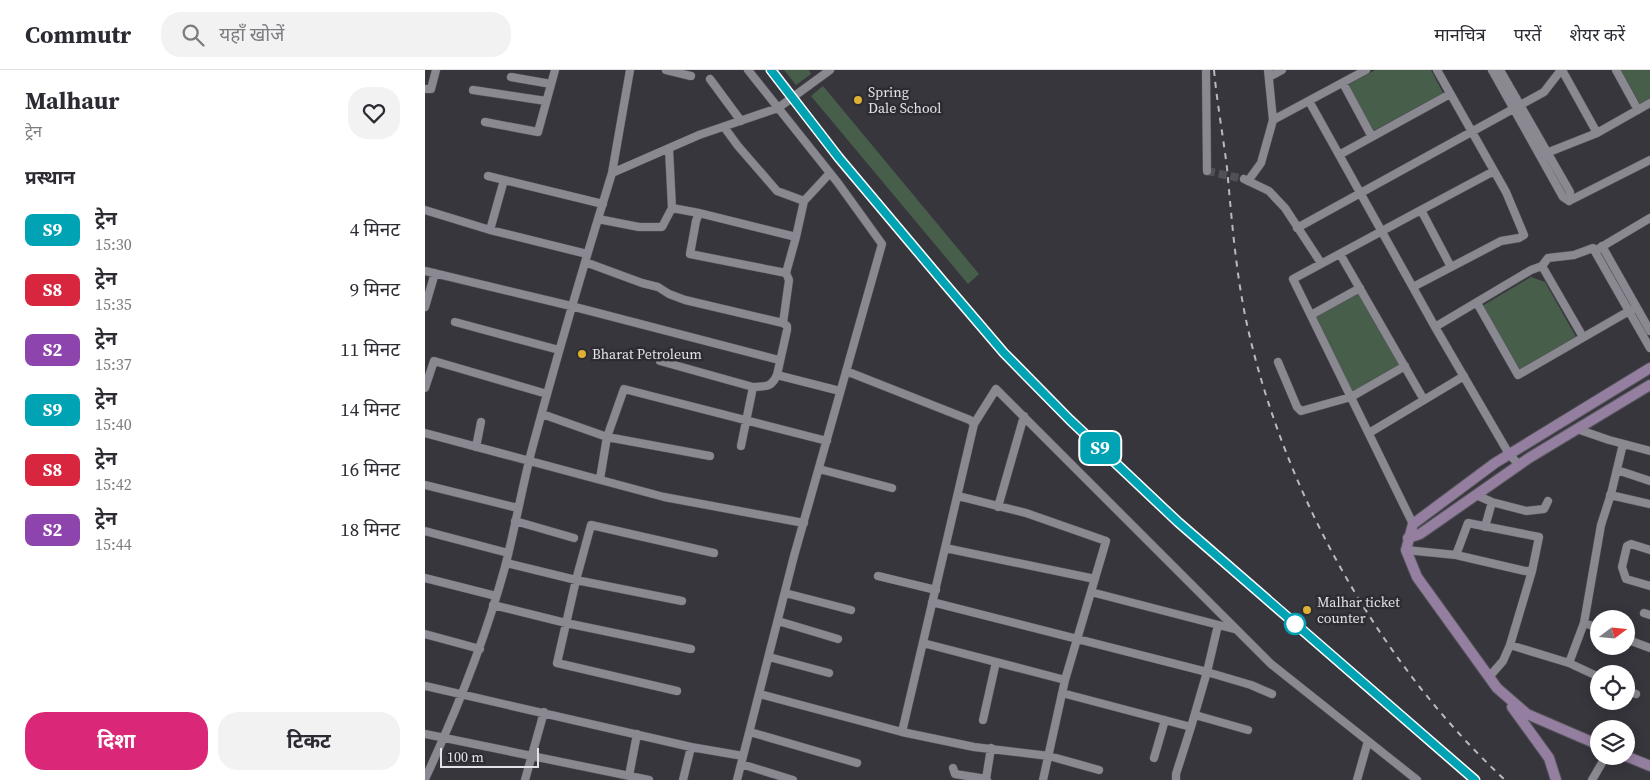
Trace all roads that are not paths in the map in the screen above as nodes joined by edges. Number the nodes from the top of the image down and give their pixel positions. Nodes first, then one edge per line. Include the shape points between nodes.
1 (436, 70) edge
2 (555, 70) edge
3 (630, 70) edge
4 (666, 70) edge
5 (748, 70) edge
6 (829, 70) edge
7 (1206, 70) edge
8 (1282, 70) edge
9 (1366, 70) edge
10 (1437, 70) edge
11 (1492, 70) edge
12 (1501, 70) edge
13 (1562, 70) edge
14 (1616, 70) edge
15 (1269, 73) edge
16 (691, 76) dead end
17 (511, 77) dead end
18 (710, 79) dead end
19 (1343, 82) junction
20 (551, 84) junction
21 (425, 89) edge
22 (473, 90) dead end
23 (1450, 94) junction
24 (546, 101) junction
25 (1309, 101) junction
26 (1650, 103) edge
27 (1517, 107) junction
28 (778, 108) junction
29 (1639, 110) junction
30 (1273, 120) junction
31 (741, 121) junction
32 (485, 122) dead end
33 (724, 127) junction
34 (1471, 132) junction
35 (1597, 133) junction
36 (1372, 136) junction
37 (669, 149) junction
38 (1544, 154) junction
39 (1339, 155) junction
40 (1650, 160) edge
41 (1207, 171) dead end
42 (1494, 172) junction
43 (613, 173) junction
44 (830, 173) junction
45 (488, 176) dead end
46 (504, 180) junction
47 (1360, 193) junction
48 (804, 201) junction
49 (603, 204) junction
50 (672, 208) junction
51 (425, 210) edge
52 (1421, 210) junction
53 (699, 213) junction
54 (598, 219) junction
55 (1649, 221) edge
56 (1297, 228) junction
57 (490, 230) junction
58 (1382, 232) junction
59 (796, 236) junction
60 (1596, 248) junction
61 (1340, 254) junction
62 (586, 258) junction
63 (1321, 264) junction
64 (1541, 266) junction
65 (1451, 267) junction
66 (425, 271) edge
67 (435, 273) junction
68 (786, 274) junction
69 (1413, 287) junction
70 (1360, 288) junction
71 (1477, 303) junction
72 (571, 306) junction
73 (425, 307) edge
74 (1633, 309) junction
75 (1311, 315) junction
76 (455, 322) dead end
77 (783, 323) junction
78 (1435, 327) junction
79 (1650, 331) edge
80 (1583, 338) junction
81 (1650, 348) edge
82 (559, 350) junction
83 (779, 360) junction
84 (660, 361) dead end
85 (1278, 362) dead end
86 (1405, 366) junction
87 (1650, 368) edge
88 (846, 371) junction
89 (777, 375) junction
90 (1464, 376) junction
91 (1650, 385) edge
92 (753, 387) junction
93 (425, 388) edge
94 (840, 391) junction
95 (547, 394) junction
96 (1351, 397) junction
97 (1424, 400) junction
98 (542, 414) junction
99 (1024, 416) junction
100 (746, 420) junction
101 (481, 422) dead end
102 (974, 424) junction
103 (1577, 429) junction
104 (425, 433) edge
105 (1369, 433) junction
106 (607, 437) junction
107 (827, 441) junction
108 (1623, 444) junction
109 (741, 446) dead end
110 (476, 447) junction
111 (1649, 450) edge
112 (1509, 454) junction
113 (710, 456) dead end
114 (529, 460) junction
115 (1519, 465) junction
116 (819, 469) junction
117 (1617, 470) junction
118 (1476, 477) junction
119 (600, 480) junction
120 (1650, 480) edge
121 (425, 485) edge
122 (892, 488) dead end
123 (1480, 492) junction
124 (1610, 495) junction
125 (958, 496) junction
126 (1548, 501) dead end
127 (1492, 502) junction
128 (1650, 504) edge
129 (998, 507) junction
130 (518, 508) junction
131 (515, 521) junction
132 (804, 523) junction
133 (1413, 524) junction
134 (1485, 527) junction
135 (425, 531) edge
136 (1420, 534) junction
137 (574, 538) dead end
138 (1409, 538) junction
139 (945, 548) junction
140 (1406, 550) junction
141 (1650, 550) edge
142 (508, 553) junction
143 (714, 553) dead end
144 (1456, 555) junction
145 (506, 563) junction
146 (1532, 572) junction
147 (878, 576) dead end
148 (425, 578) edge
149 (1095, 579) junction
150 (576, 580) junction
151 (1650, 586) edge
152 (936, 590) junction
153 (1091, 592) junction
154 (785, 593) junction
155 (496, 596) junction
156 (682, 602) dead end
157 (933, 602) junction
158 (493, 605) junction
159 (851, 610) dead end
160 (778, 621) junction
161 (566, 623) junction
162 (1584, 623) junction
163 (1218, 625) junction
164 (1590, 625) edge
165 (1236, 630) junction
166 (425, 634) edge
167 (838, 639) dead end
168 (1077, 639) junction
169 (923, 642) junction
170 (1635, 642) edge
171 (1510, 645) junction
172 (1650, 648) edge
173 (480, 649) junction
174 (691, 649) dead end
175 (769, 656) junction
176 (996, 662) junction
177 (1569, 663) junction
178 (1207, 672) junction
179 (829, 673) dead end
180 (1590, 673) edge
181 (1489, 677) junction
182 (1065, 680) junction
183 (425, 686) edge
184 (1497, 688) junction
185 (677, 691) dead end
186 (1062, 693) junction
187 (462, 694) junction
188 (760, 694) junction
189 (1271, 694) dead end
190 (543, 712) junction
191 (1195, 715) junction
192 (983, 720) dead end
193 (1165, 720) junction
194 (1191, 727) junction
195 (1248, 730) dead end
196 (750, 732) junction
197 (902, 732) junction
198 (425, 734) edge
199 (637, 734) junction
200 (444, 739) junction
201 (1590, 740) edge
202 (1368, 741) junction
203 (691, 747) junction
204 (991, 748) junction
205 (531, 756) junction
206 (1049, 756) junction
207 (1154, 758) dead end
208 (742, 760) junction
209 (1635, 760) edge
210 (857, 763) dead end
211 (1601, 765) edge
212 (1650, 766) edge
213 (953, 768) dead end
214 (1099, 770) dead end
215 (604, 771) junction
216 (629, 776) junction
217 (425, 779) edge
218 (525, 780) edge
219 (602, 780) edge
220 (649, 780) edge
221 (683, 780) edge
222 (737, 780) edge
223 (793, 780) edge
224 (987, 780) edge
225 (1043, 780) edge
226 (1176, 780) edge
227 (1357, 780) edge
228 (1417, 780) edge
229 (1556, 780) edge
230 (1592, 780) edge

1 - 21 street via 431,89
2 - 20 street
3 - 43 street
4 - 16 street
5 - 28 street
6 - 28 street
7 - 41 street
8 - 15 street
9 - 19 street
10 - 23 street
11 - 27 street
12 - 27 street
13 - 27 street via 1544,92
13 - 35 street
14 - 29 street
15 - 30 street
17 - 20 street
18 - 31 street
19 - 25 street
19 - 36 street
20 - 24 street
22 - 24 street
23 - 34 street
23 - 36 street
24 - 32 street via 538,132
25 - 30 street
25 - 39 street
26 - 29 street
27 - 34 street
27 - 38 street
28 - 31 street
28 - 44 street
29 - 35 street
30 - 56 street via 1261,163 1246,180 1269,191
31 - 33 street
33 - 37 street
33 - 48 street via 777,190
34 - 42 street
34 - 47 street
35 - 38 street
36 - 39 street
37 - 43 street
37 - 50 street
38 - 40 street via 1563,198 1569,201
39 - 47 street
42 - 52 street
42 - 65 street via 1524,235 1501,241
43 - 49 street
44 - 48 street
44 - 88 street via 882,244
45 - 46 street
46 - 49 street
46 - 57 street
47 - 56 street
47 - 58 street
48 - 59 street
49 - 54 street
50 - 53 street
50 - 54 street via 662,227 639,227
51 - 57 street
52 - 58 street
52 - 65 street
53 - 59 street
53 - 68 street via 690,254
54 - 62 street
55 - 60 street
56 - 63 street
57 - 62 street
58 - 61 street
58 - 69 street
59 - 68 street
60 - 64 street via 1574,256 1548,258
60 - 74 street
61 - 63 street
61 - 70 street
62 - 72 street
62 - 77 street via 685,300
63 - 75 street via 1293,279
64 - 71 street
64 - 80 street
65 - 69 street
66 - 67 street
67 - 72 street
67 - 73 street
68 - 77 street via 789,280
69 - 78 street
70 - 75 street
70 - 86 street
71 - 78 street
71 - 80 street via 1518,375
72 - 82 street
72 - 83 street
74 - 79 street
74 - 80 street
74 - 81 street
75 - 96 street
76 - 82 street
77 - 83 street via 787,330
78 - 90 street
82 - 95 street
83 - 89 street
84 - 92 street
85 - 96 street via 1301,412
86 - 96 street
86 - 97 street
87 - 112 street
88 - 94 street
88 - 102 street
89 - 92 street via 769,385
89 - 94 street
90 - 97 street
90 - 112 street
91 - 103 street
92 - 100 street
93 - 95 street via 433,361
94 - 107 street
95 - 98 street
96 - 105 street
97 - 105 street
98 - 106 street
98 - 114 street
99 - 102 street via 995,389
99 - 129 street
99 - 165 street
100 - 106 street via 624,389
100 - 107 street
100 - 109 street
101 - 110 street
102 - 125 street
103 - 108 street
103 - 115 street
104 - 110 street
105 - 133 street
106 - 113 street
106 - 119 street
107 - 116 street
108 - 111 street
108 - 117 street
110 - 114 street
112 - 115 street
112 - 118 street
114 - 119 street
114 - 130 street
115 - 123 street
116 - 122 street
116 - 132 street
117 - 120 street
117 - 124 street
118 - 123 street
118 - 133 street
119 - 132 street via 664,497
121 - 130 street
123 - 127 street
123 - 136 street
124 - 128 street
124 - 162 street via 1601,525
125 - 129 street
125 - 139 street
126 - 127 street via 1543,509 1526,511
127 - 134 street
129 - 149 street via 1026,513 1106,541
130 - 131 street
131 - 137 street
131 - 142 street
132 - 154 street
133 - 136 street
133 - 138 street
134 - 144 street via 1468,524
134 - 146 street via 1539,537
135 - 142 street
136 - 138 street
138 - 140 street
139 - 149 street
139 - 152 street
140 - 144 street
140 - 181 street via 1417,577
141 - 151 street via 1631,544 1627,546 1622,567 1626,579
142 - 145 street
143 - 150 street via 591,525
144 - 146 street
145 - 150 street
145 - 155 street
146 - 171 street
147 - 152 street
148 - 155 street
149 - 153 street
150 - 156 street
150 - 161 street
152 - 157 street
153 - 163 street
153 - 168 street
154 - 159 street
154 - 160 street
155 - 158 street
157 - 168 street
157 - 169 street
158 - 161 street
158 - 173 street
160 - 167 street
160 - 175 street
161 - 174 street
161 - 185 street via 557,663
162 - 164 street
162 - 177 street
163 - 165 street
163 - 178 street
165 - 202 street via 1271,664
166 - 173 street
168 - 178 street
168 - 182 street
169 - 176 street
169 - 197 street
170 - 172 street
171 - 177 street
171 - 181 street via 1503,661
173 - 187 street
175 - 179 street
175 - 188 street
176 - 182 street
176 - 192 street
177 - 180 street
178 - 189 street
178 - 191 street
181 - 184 street
182 - 186 street
183 - 187 street
184 - 201 street via 1527,714
184 - 229 street via 1549,758
186 - 193 street
186 - 206 street
187 - 190 street
187 - 200 street
188 - 196 street
188 - 197 street
190 - 199 street
190 - 205 street
191 - 194 street
191 - 195 street
193 - 194 street
193 - 207 street
194 - 226 street
196 - 208 street
196 - 210 street
197 - 204 street
198 - 200 street
199 - 203 street
199 - 216 street
200 - 205 street
200 - 217 street
202 - 227 street
202 - 228 street
203 - 208 street
203 - 221 street
204 - 206 street
204 - 224 street
205 - 215 street
205 - 218 street
206 - 214 street
206 - 225 street
208 - 222 street
208 - 223 street
209 - 212 street
211 - 230 street
213 - 224 street via 955,774
215 - 216 street
215 - 219 street
216 - 220 street

